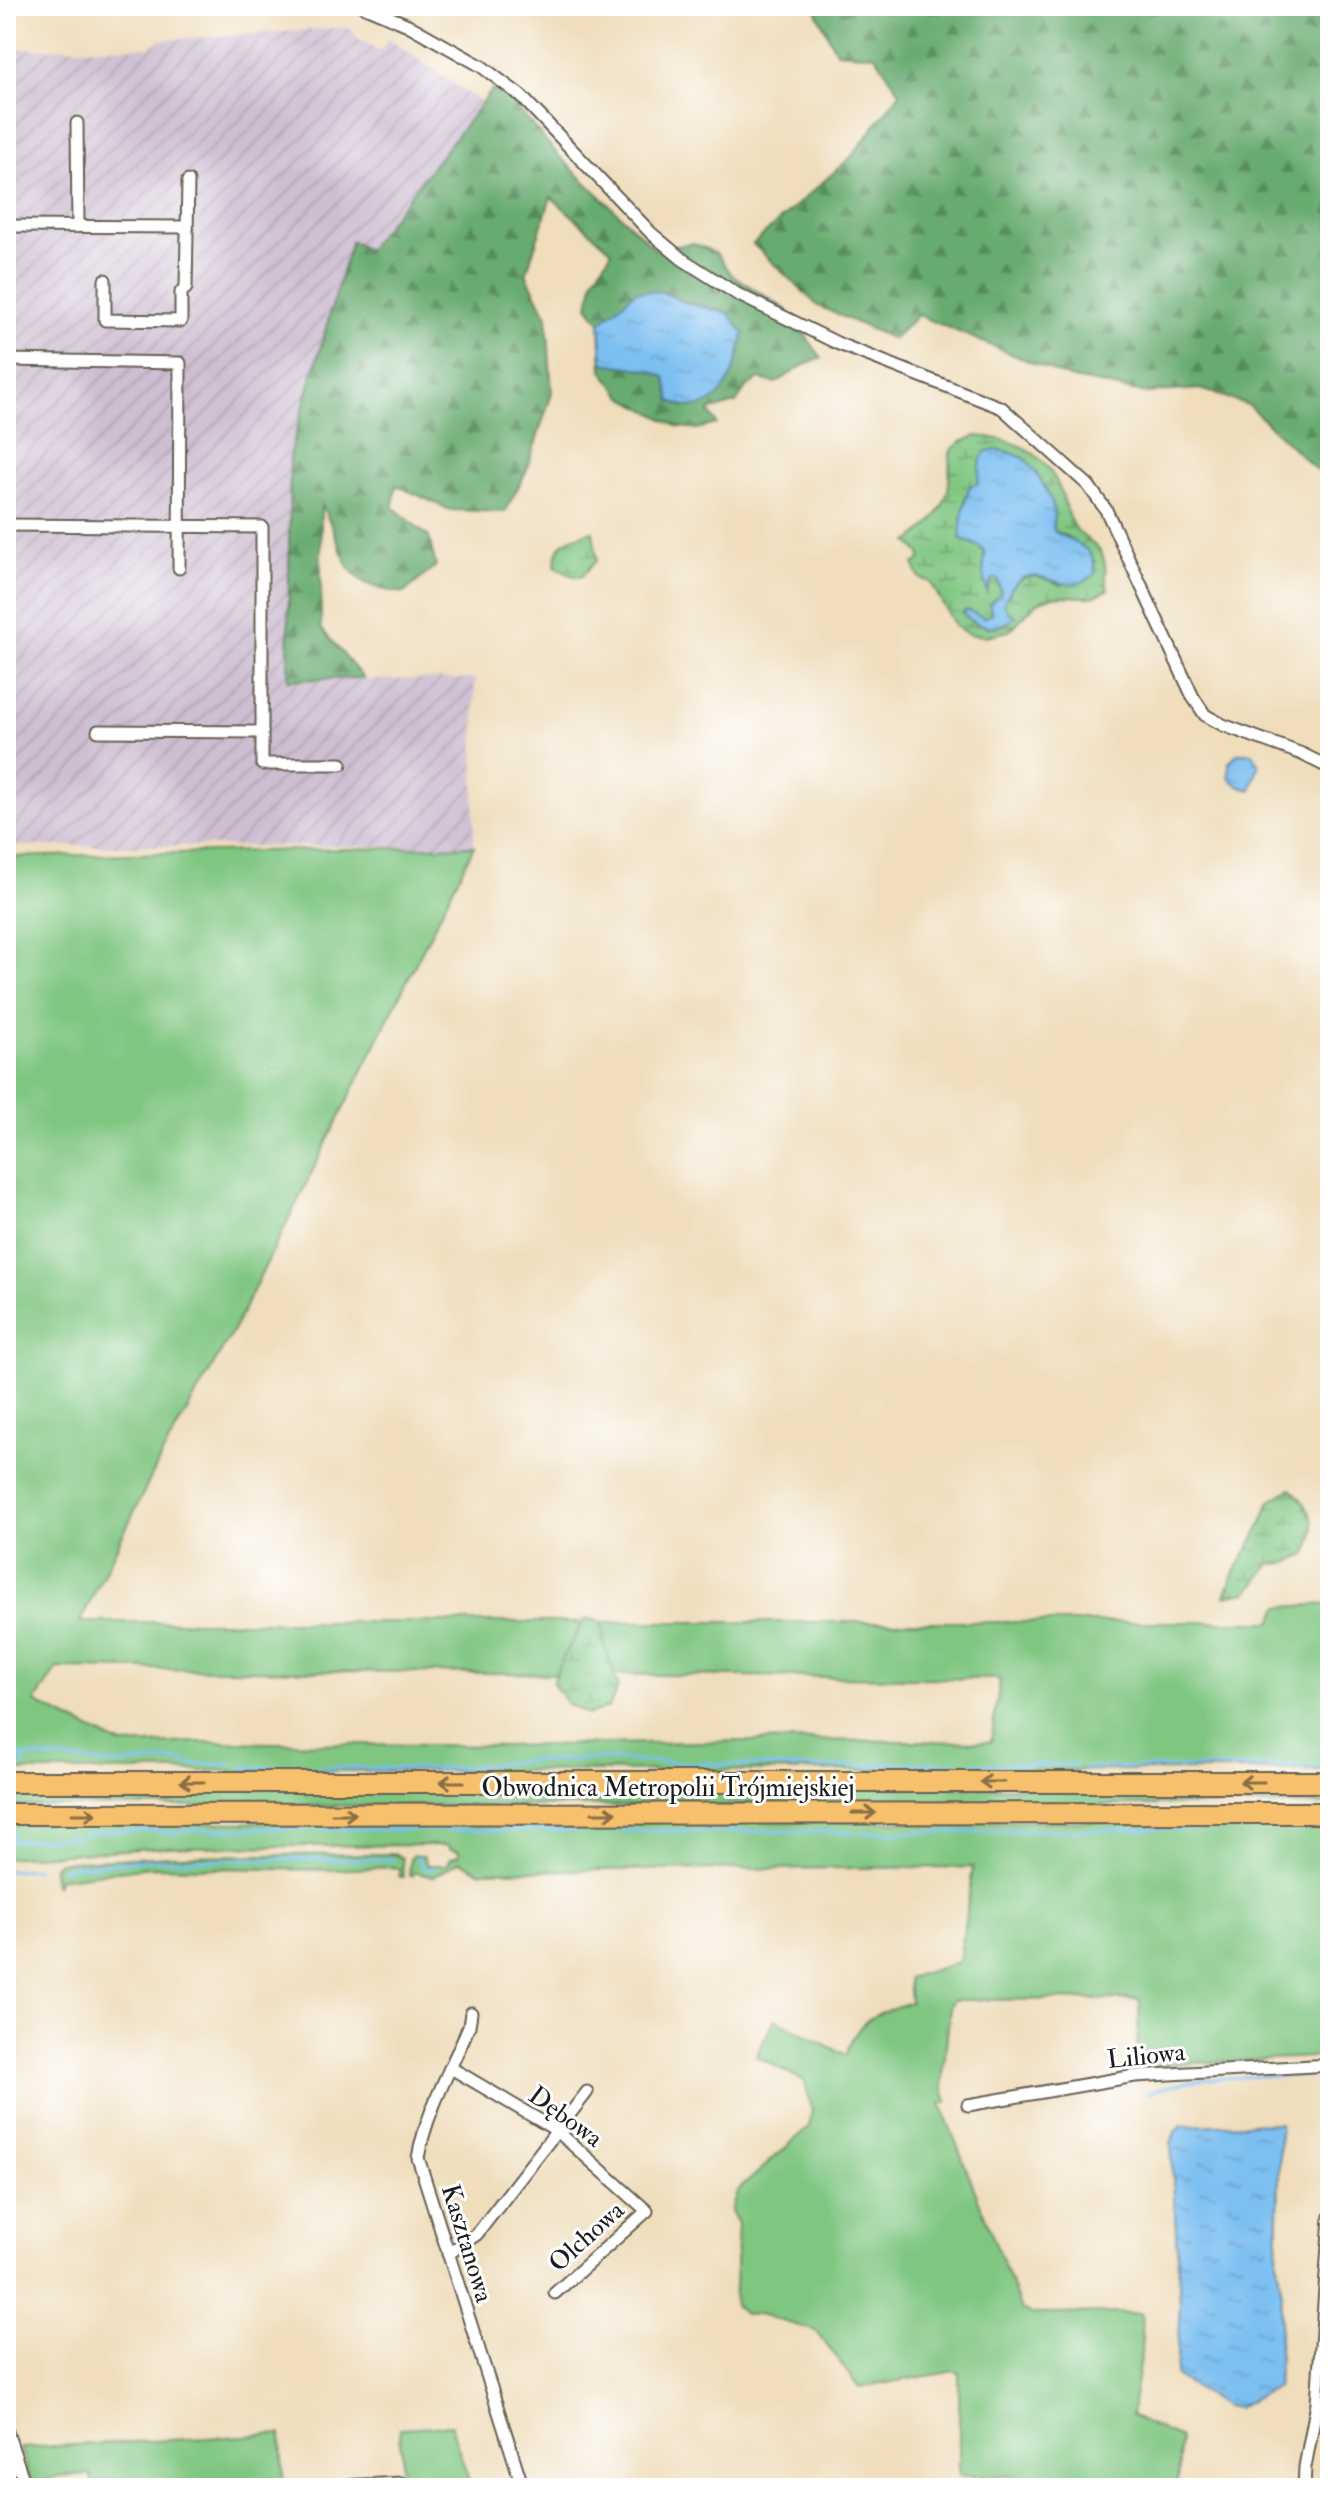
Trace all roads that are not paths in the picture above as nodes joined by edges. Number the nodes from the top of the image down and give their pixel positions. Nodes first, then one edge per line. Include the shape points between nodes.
1 (363, 6) edge
2 (77, 123) dead end
3 (188, 181) dead end
4 (6, 226) edge
5 (78, 226) junction
6 (187, 227) junction
7 (105, 280) dead end
8 (6, 360) edge
9 (6, 525) edge
10 (179, 527) junction
11 (179, 568) dead end
12 (98, 731) dead end
13 (262, 732) junction
14 (341, 764) dead end
15 (1330, 768) edge
16 (6, 1782) edge
17 (1330, 1782) edge
18 (1330, 1813) edge
19 (6, 1814) edge
20 (471, 2013) dead end
21 (1330, 2065) edge
22 (451, 2068) junction
23 (587, 2092) dead end
24 (968, 2105) dead end
25 (556, 2130) junction
26 (647, 2211) joint
27 (1330, 2217) edge
28 (448, 2254) junction
29 (555, 2293) dead end
30 (6, 2429) edge
31 (402, 2483) dead end
32 (26, 2488) edge
33 (300, 2488) edge
34 (317, 2488) edge
35 (523, 2488) edge
36 (1304, 2488) edge

1 - 15 street via 481,66 521,96 651,233 737,294 839,344 1002,408 1088,485 1106,510 1205,715
2 - 5 street
3 - 6 street
4 - 5 street
5 - 6 street
6 - 7 street via 181,321 105,320
8 - 10 street via 180,363
9 - 10 street
10 - 11 street
10 - 13 street via 262,527
12 - 13 street
13 - 14 street via 262,764
17 -> 16 highway, Obwodnica Metropolii Trójmiejskiej
19 -> 18 highway, Obwodnica Metropolii Trójmiejskiej
20 - 22 street, Kasztanowa
21 - 24 street, Liliowa via 1135,2076
22 - 25 street, Dębowa
22 - 28 street, Kasztanowa via 429,2116 418,2158
23 - 25 street
25 - 26 street, Dębowa
25 - 28 street via 477,2234
26 - 29 street, Olchowa
27 - 36 street via 1317,2403
28 - 35 street, Kasztanowa
30 - 32 street
31 - 34 street
33 - 34 street

